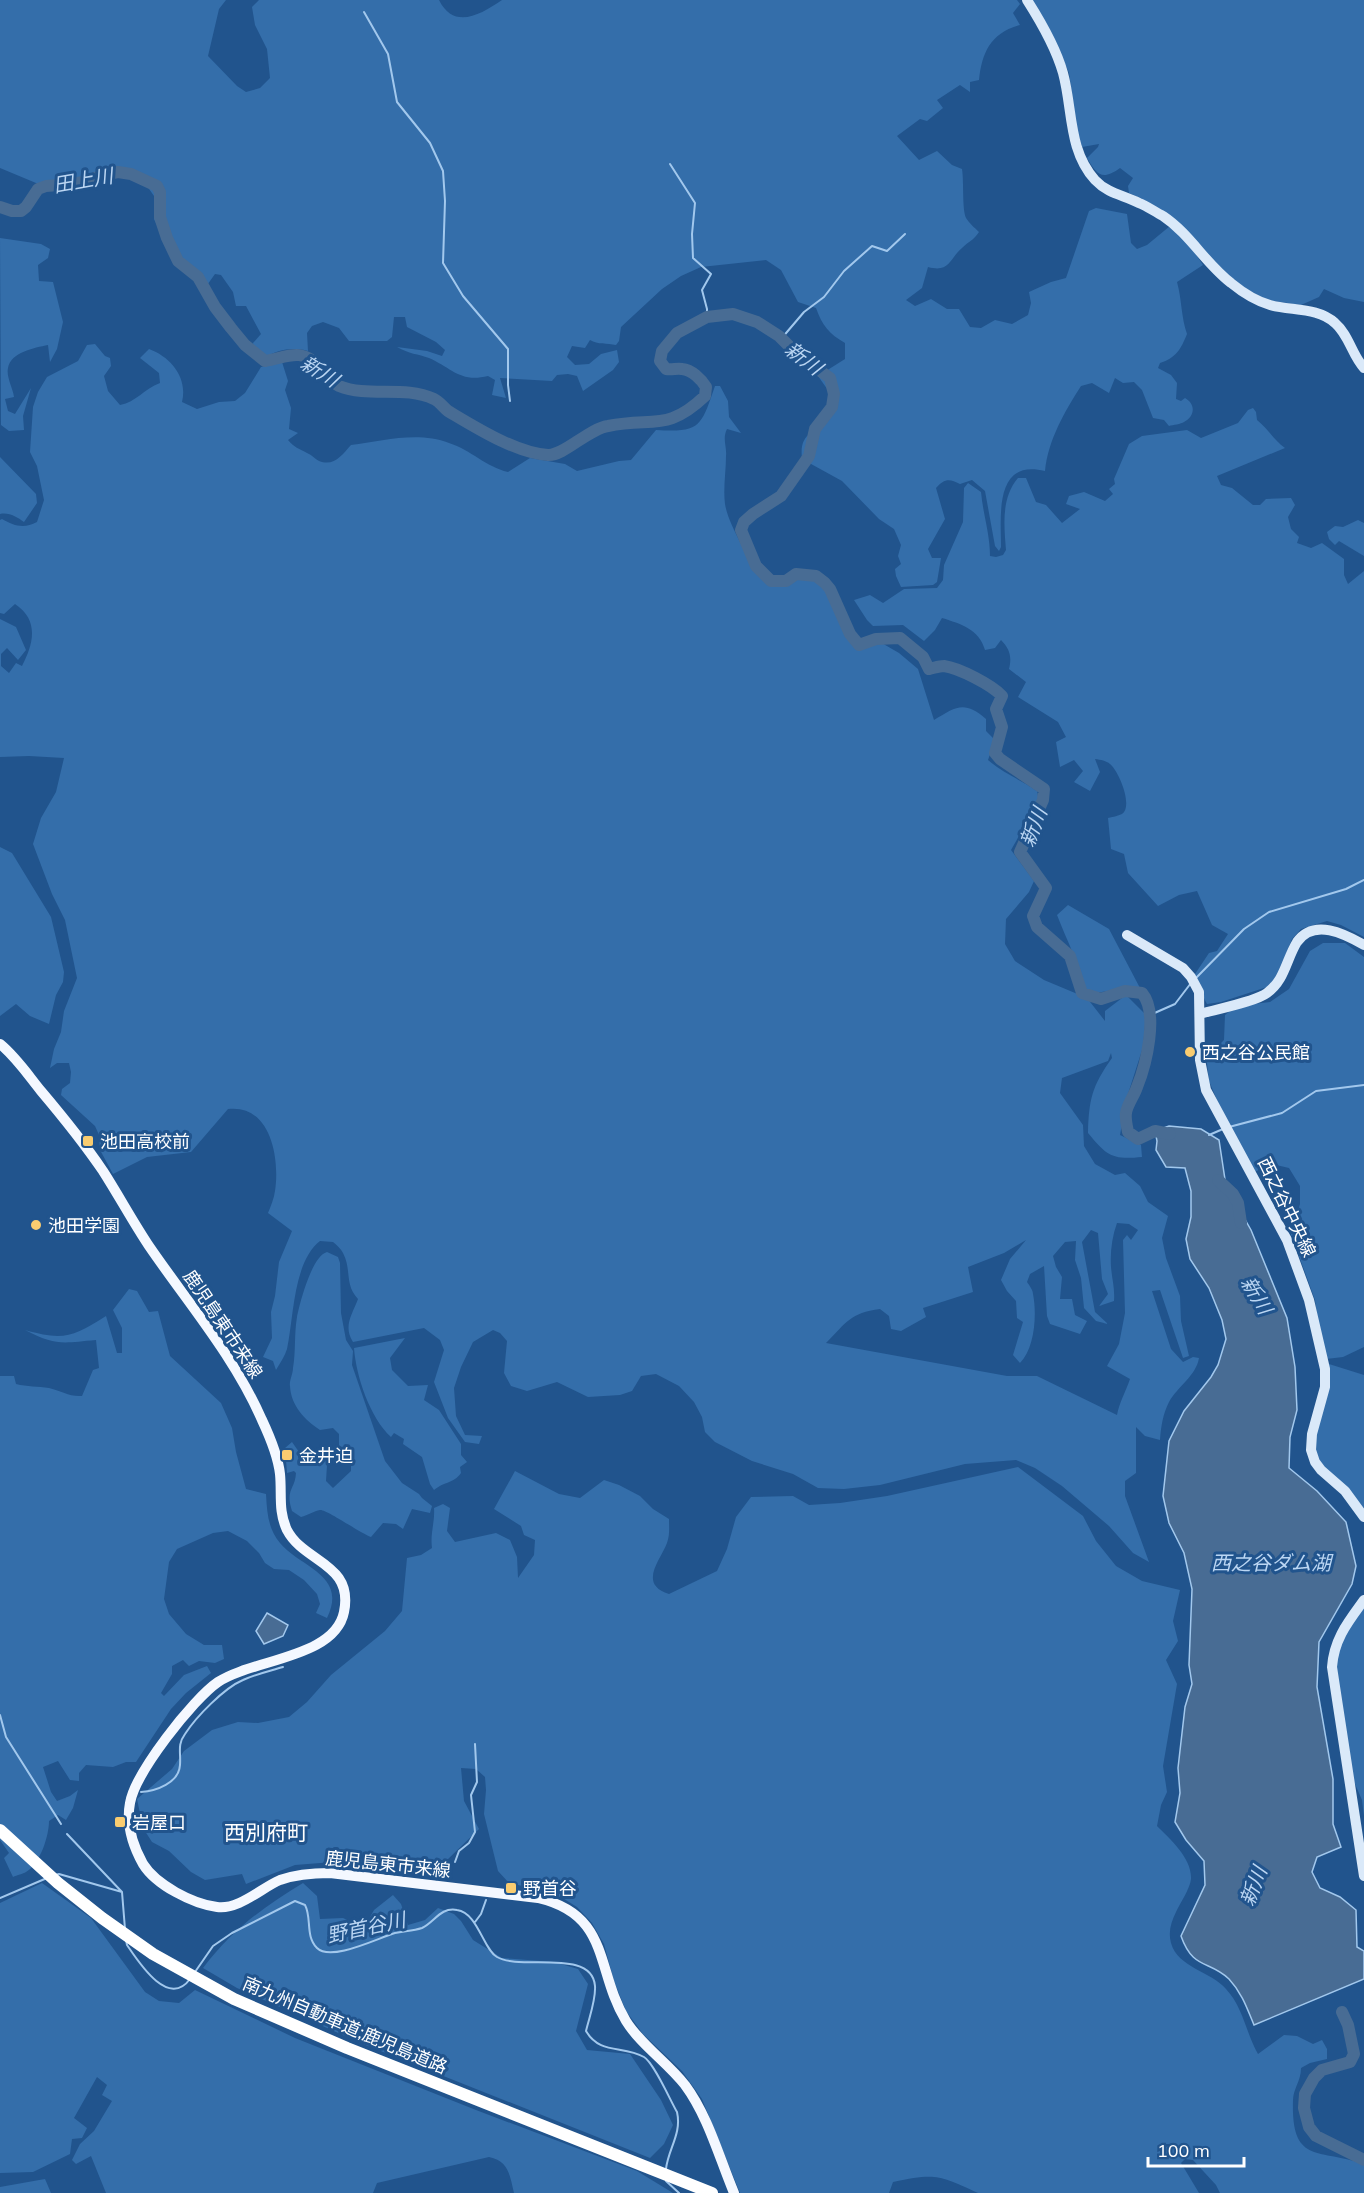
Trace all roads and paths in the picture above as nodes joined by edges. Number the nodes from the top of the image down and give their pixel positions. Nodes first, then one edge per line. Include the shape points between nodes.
1 (1027, 0) edge
2 (1364, 368) edge
3 (1127, 936) dead end
4 (1364, 945) edge
5 (1200, 1014) junction
6 (0, 1044) edge
7 (1364, 1518) edge
8 (1364, 1600) edge
9 (0, 1830) edge
10 (1364, 1876) edge
11 (712, 2193) edge
12 (734, 2193) edge

1 - 2 street via 1058,59 1074,140 1094,179 1108,191 1140,203 1175,225 1209,264 1244,292 1268,305 1310,312 1335,322
3 - 5 street, 西之谷中央線 via 1187,972 1199,992
4 - 5 street via 1334,930 1305,935 1277,985 1264,995
5 - 7 street, 西之谷中央線 via 1201,1074 1206,1090 1287,1240 1309,1300 1325,1369 1325,1387 1311,1450 1315,1462 1355,1503
6 - 12 main road, 鹿児島東市来線 via 86,1148 239,1372 275,1455 280,1473 280,1509 287,1530 305,1550 334,1571 345,1596 344,1614 332,1636 317,1646 218,1682 194,1704 153,1757 134,1789 129,1817 134,1846 147,1869 177,1893 216,1907 234,1904 302,1874 330,1873 538,1898 567,1908 592,1932 626,2021 674,2071 697,2103
8 - 10 street via 1337,1638 1332,1667
9 - 11 highway, 南九州自動車道;鹿児島道路 via 102,1918 153,1954 234,1999

